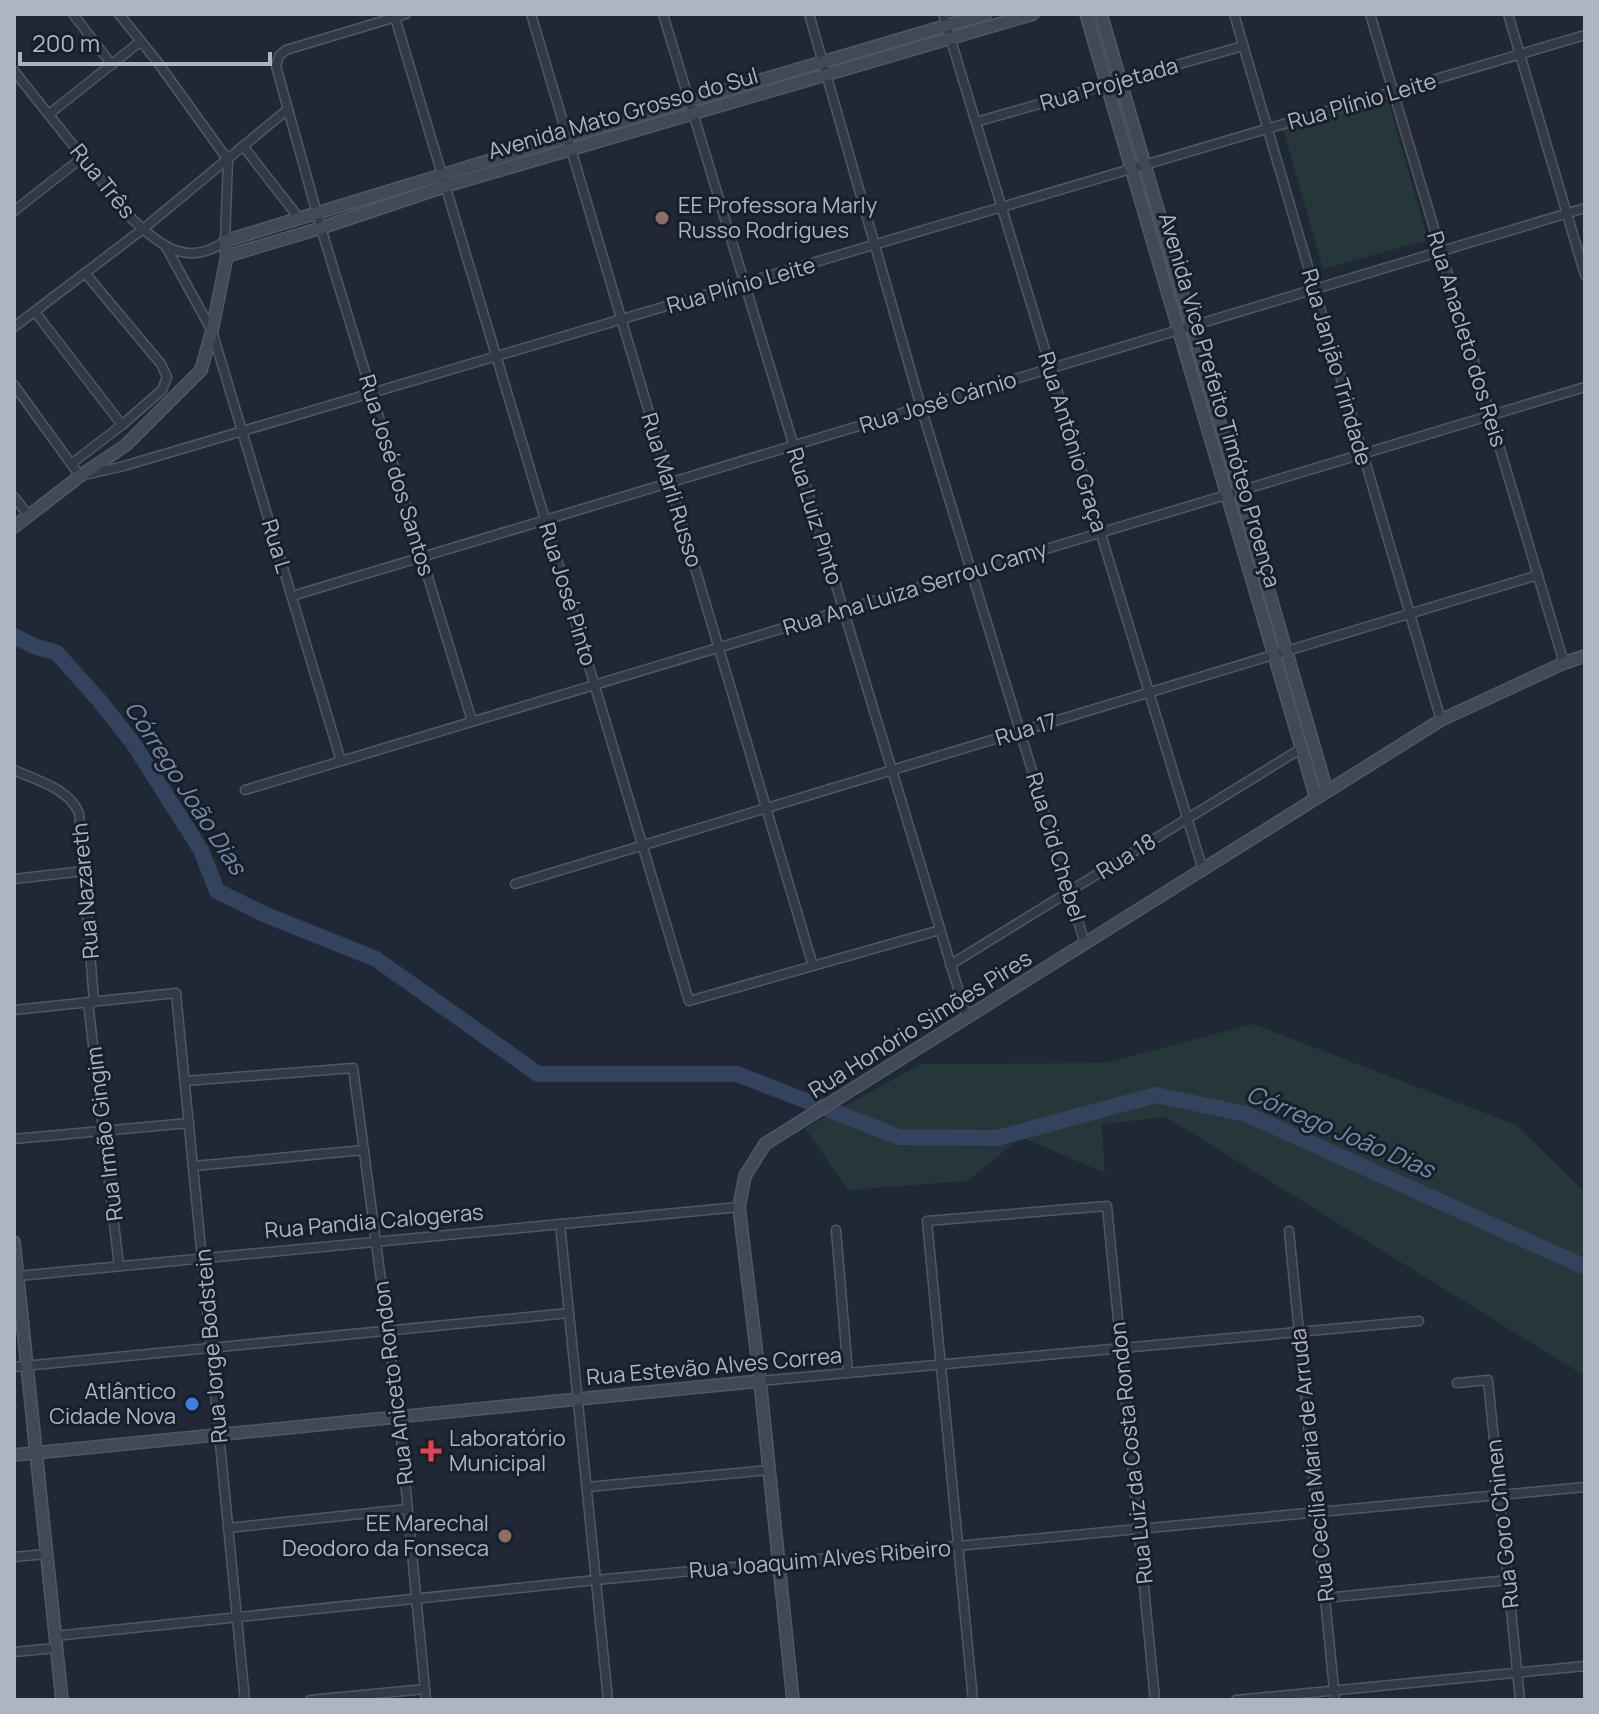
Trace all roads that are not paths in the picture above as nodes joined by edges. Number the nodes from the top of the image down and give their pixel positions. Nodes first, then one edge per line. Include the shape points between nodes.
1 (73, 14) edge
2 (119, 14) edge
3 (406, 14) edge
4 (531, 14) edge
5 (663, 14) edge
6 (809, 14) edge
7 (986, 14) edge
8 (1033, 14) edge
9 (1086, 14) edge
10 (1101, 14) edge
11 (1234, 14) edge
12 (1370, 14) edge
13 (1508, 14) edge
14 (394, 16) edge
15 (946, 25) edge
16 (1585, 35) edge
17 (141, 41) junction
18 (1243, 46) junction
19 (1520, 54) junction
20 (823, 61) junction
21 (112, 65) junction
22 (14, 71) edge
23 (827, 75) junction
24 (1121, 81) junction
25 (1107, 85) junction
26 (1394, 91) junction
27 (691, 107) junction
28 (288, 109) junction
29 (49, 114) junction
30 (976, 122) junction
31 (1267, 129) junction
32 (569, 143) junction
33 (243, 146) junction
34 (83, 157) junction
35 (228, 160) junction
36 (1145, 165) junction
37 (1131, 169) junction
38 (444, 181) junction
39 (1002, 207) junction
40 (1585, 208) edge
41 (14, 211) edge
42 (1567, 213) junction
43 (317, 214) junction
44 (299, 218) junction
45 (321, 228) junction
46 (143, 229) junction
47 (225, 241) junction
48 (875, 245) junction
49 (166, 247) junction
50 (213, 250) junction
51 (1441, 251) junction
52 (227, 256) junction
53 (85, 273) junction
54 (1585, 275) edge
55 (744, 284) junction
56 (1314, 289) junction
57 (35, 312) junction
58 (621, 320) junction
59 (1192, 326) junction
60 (14, 327) edge
61 (1179, 330) junction
62 (212, 331) junction
63 (495, 358) junction
64 (1051, 368) junction
65 (14, 385) edge
66 (1585, 387) edge
67 (372, 394) junction
68 (921, 407) junction
69 (1490, 415) junction
70 (122, 425) junction
71 (243, 432) junction
72 (793, 446) junction
73 (1363, 454) junction
74 (71, 464) junction
75 (80, 476) junction
76 (670, 483) junction
77 (1240, 490) junction
78 (1227, 494) junction
79 (14, 497) edge
80 (29, 516) junction
81 (546, 520) junction
82 (14, 527) edge
83 (1101, 532) junction
84 (422, 557) junction
85 (971, 571) junction
86 (1538, 575) junction
87 (292, 596) junction
88 (843, 610) junction
89 (1409, 612) junction
90 (719, 647) junction
91 (1286, 649) junction
92 (1274, 653) junction
93 (1585, 656) edge
94 (1564, 663) junction
95 (595, 684) junction
96 (1149, 691) junction
97 (1441, 720) junction
98 (472, 721) junction
99 (1021, 730) junction
100 (1302, 748) junction
101 (341, 761) junction
102 (14, 770) edge
103 (891, 770) junction
104 (245, 790) dead end
105 (1322, 794) junction
106 (766, 808) junction
107 (1187, 818) junction
108 (643, 845) junction
109 (1203, 870) junction
110 (84, 871) junction
111 (14, 879) edge
112 (515, 884) dead end
113 (1070, 891) junction
114 (940, 930) junction
115 (1085, 944) junction
116 (950, 965) junction
117 (813, 966) junction
118 (91, 1002) junction
119 (14, 1010) edge
120 (967, 1018) junction
121 (185, 1081) junction
122 (189, 1123) junction
123 (103, 1131) junction
124 (14, 1139) edge
125 (364, 1150) junction
126 (194, 1166) junction
127 (739, 1207) junction
128 (560, 1224) junction
129 (836, 1230) dead end
130 (1289, 1231) dead end
131 (376, 1241) junction
132 (14, 1242) edge
133 (203, 1258) junction
134 (119, 1266) junction
135 (16, 1276) edge
136 (569, 1313) junction
137 (1419, 1321) dead end
138 (388, 1330) junction
139 (1299, 1332) junction
140 (211, 1348) junction
141 (1121, 1348) junction
142 (29, 1365) junction
143 (941, 1365) junction
144 (14, 1367) edge
145 (848, 1373) junction
146 (760, 1381) junction
147 (1457, 1383) dead end
148 (578, 1399) junction
149 (399, 1417) junction
150 (219, 1435) junction
151 (36, 1453) junction
152 (14, 1455) edge
153 (769, 1470) junction
154 (587, 1487) junction
155 (1585, 1487) edge
156 (1499, 1495) junction
157 (407, 1509) junction
158 (1317, 1512) junction
159 (228, 1528) junction
160 (1138, 1529) junction
161 (958, 1546) junction
162 (46, 1554) junction
163 (14, 1557) edge
164 (778, 1563) junction
165 (596, 1580) junction
166 (1508, 1580) junction
167 (416, 1598) junction
168 (1325, 1598) junction
169 (237, 1617) junction
170 (56, 1642) junction
171 (14, 1652) edge
172 (1585, 1666) edge
173 (1517, 1673) junction
174 (425, 1689) junction
175 (1335, 1695) edge
176 (62, 1700) edge
177 (245, 1700) edge
178 (310, 1700) edge
179 (426, 1700) edge
180 (608, 1700) edge
181 (793, 1700) edge
182 (973, 1700) edge
183 (1155, 1700) edge
184 (1236, 1700) edge
185 (1520, 1700) edge

1 - 21 street
2 - 17 street
3 - 14 street
4 - 32 street, Rua Marli Russo
5 - 27 street, Rua Luiz Pinto
6 - 20 street, Rua Cid Chebel
7 - 15 main road, Avenida Mato Grosso do Sul
8 - 15 main road, Avenida Mato Grosso do Sul
9 - 25 main road, Avenida Vice Prefeito Timóteo Proença
10 - 24 main road, Avenida Vice Prefeito Timóteo Proença
11 - 18 street, Rua Janjão Trindade
12 - 26 street, Rua Anacleto dos Reis
13 - 19 street
14 - 28 street, Rua José dos Santos via 279,56 276,66
14 - 38 street
15 - 20 main road, Avenida Mato Grosso do Sul
15 - 23 main road, Avenida Mato Grosso do Sul
15 - 30 street, Rua Antônio Graça
16 - 19 street, Rua Plínio Leite
17 - 21 street
17 - 35 street
18 - 24 street, Rua Projetada
18 - 31 street, Rua Janjão Trindade
19 - 26 street, Rua Plínio Leite
19 - 42 street
20 - 23 street, Rua Cid Chebel
20 - 27 main road, Avenida Mato Grosso do Sul
21 - 29 street
22 - 29 street, Rua Três
23 - 27 main road, Avenida Mato Grosso do Sul
23 - 48 street, Rua Cid Chebel
24 - 25 street, Rua Projetada
24 - 36 main road, Avenida Vice Prefeito Timóteo Proença
25 - 30 street, Rua Projetada
25 - 37 main road, Avenida Vice Prefeito Timóteo Proença
26 - 31 street, Rua Plínio Leite
26 - 51 street, Rua Anacleto dos Reis
27 - 32 main road, Avenida Mato Grosso do Sul
27 - 55 street, Rua Luiz Pinto
28 - 33 street
28 - 43 street, Rua José dos Santos
29 - 34 street, Rua Três
30 - 39 street, Rua Antônio Graça
31 - 36 street, Rua Plínio Leite
31 - 56 street, Rua Janjão Trindade
32 - 38 main road, Avenida Mato Grosso do Sul
32 - 58 street, Rua Marli Russo
33 - 35 street
33 - 44 street
34 - 41 street
34 - 46 street, Rua Três
35 - 46 street
35 - 47 street
36 - 37 street, Rua Plínio Leite
36 - 59 main road, Avenida Vice Prefeito Timóteo Proença
37 - 39 street, Rua Plínio Leite
37 - 61 main road, Avenida Vice Prefeito Timóteo Proença
38 - 43 main road, Avenida Mato Grosso do Sul
38 - 45 main road, Avenida Mato Grosso do Sul
38 - 63 street, Rua José Pinto
39 - 48 street, Rua Plínio Leite
39 - 64 street, Rua Antônio Graça
40 - 42 street, Rua José Cárnio
42 - 51 street, Rua José Cárnio
42 - 54 street
43 - 44 main road, Avenida Mato Grosso do Sul
43 - 45 street, Rua José dos Santos
44 - 47 main road, Avenida Mato Grosso do Sul
45 - 52 main road, Avenida Mato Grosso do Sul
45 - 67 street, Rua José dos Santos
46 - 49 street, Rua Três
46 - 53 street
47 - 50 street
47 - 52 main road
48 - 55 street, Rua Plínio Leite
48 - 68 street, Rua Cid Chebel
49 - 50 street, Rua Três via 201,255
49 - 62 street
50 - 52 street
51 - 56 street, Rua José Cárnio
51 - 69 street, Rua Anacleto dos Reis
52 - 62 main road
53 - 57 street
53 - 70 street via 167,377 162,390
55 - 58 street, Rua Plínio Leite
55 - 72 street, Rua Luiz Pinto
56 - 59 street, Rua José Cárnio
56 - 73 street, Rua Janjão Trindade
57 - 60 street
57 - 70 street
58 - 63 street, Rua Plínio Leite
58 - 76 street, Rua Marli Russo
59 - 61 street, Rua José Cárnio
59 - 77 main road, Avenida Vice Prefeito Timóteo Proença
61 - 64 street, Rua José Cárnio
61 - 78 main road, Avenida Vice Prefeito Timóteo Proença
62 - 71 street, Rua L
62 - 75 main road via 201,370 126,445
63 - 67 street, Rua Plínio Leite
63 - 81 street, Rua José Pinto
64 - 68 street, Rua José Cárnio
64 - 83 street, Rua Antônio Graça
65 - 74 street
66 - 69 street, Rua Ana Luiza Serrou Camy
67 - 71 street, Rua Plínio Leite
67 - 84 street, Rua José dos Santos
68 - 72 street, Rua José Cárnio
68 - 85 street, Rua Cid Chebel
69 - 73 street, Rua Ana Luiza Serrou Camy
69 - 86 street, Rua Anacleto dos Reis
70 - 74 street
71 - 75 street, Rua Plínio Leite
71 - 87 street, Rua L
72 - 76 street, Rua José Cárnio
72 - 88 street, Rua Luiz Pinto
73 - 77 street, Rua Ana Luiza Serrou Camy
73 - 89 street, Rua Janjão Trindade
74 - 75 street
75 - 80 main road
76 - 81 street, Rua José Cárnio
76 - 90 street, Rua Marli Russo
77 - 78 street, Rua Ana Luiza Serrou Camy
77 - 91 main road, Avenida Vice Prefeito Timóteo Proença
78 - 83 street, Rua Ana Luiza Serrou Camy
78 - 92 main road, Avenida Vice Prefeito Timóteo Proença
79 - 80 street
80 - 82 main road
81 - 84 street, Rua José Cárnio
81 - 95 street, Rua José Pinto
83 - 85 street, Rua Ana Luiza Serrou Camy
83 - 96 street, Rua Antônio Graça
84 - 87 street, Rua José Cárnio
84 - 98 street, Rua José dos Santos
85 - 88 street, Rua Ana Luiza Serrou Camy
85 - 99 street, Rua Cid Chebel
86 - 89 street, Rua 17
86 - 94 street, Rua Anacleto dos Reis
87 - 101 street, Rua L
88 - 90 street, Rua Ana Luiza Serrou Camy
88 - 103 street, Rua Luiz Pinto
89 - 91 street, Rua 17
89 - 97 street, Rua Janjão Trindade
90 - 95 street, Rua Ana Luiza Serrou Camy
90 - 106 street, Rua Marli Russo
91 - 92 street, Rua 17
91 - 105 main road, Avenida Vice Prefeito Timóteo Proença
92 - 96 street, Rua 17
92 - 100 main road, Avenida Vice Prefeito Timóteo Proença
93 - 94 main road, Rua Honório Simões Pires
94 - 97 main road, Rua Honório Simões Pires
95 - 98 street, Rua Ana Luiza Serrou Camy
95 - 108 street, Rua José Pinto
96 - 99 street, Rua 17
96 - 107 street, Rua Antônio Graça
97 - 105 main road, Rua Honório Simões Pires
98 - 101 street, Rua Ana Luiza Serrou Camy
99 - 103 street, Rua 17
99 - 113 street, Rua Cid Chebel
100 - 105 main road, Avenida Vice Prefeito Timóteo Proença
100 - 107 street, Rua 18
101 - 104 street, Rua Ana Luiza Serrou Camy
102 - 110 street, Rua Nazareth via 74,801
103 - 106 street, Rua 17
103 - 114 street, Rua Luiz Pinto
105 - 109 main road, Rua Honório Simões Pires
106 - 108 street, Rua 17
106 - 117 street, Rua Marli Russo
107 - 109 street, Rua Antônio Graça
107 - 113 street, Rua 18
108 - 112 street, Rua 17
108 - 117 street, Rua José Pinto via 689,1001
109 - 115 main road, Rua Honório Simões Pires
110 - 111 street
110 - 118 street, Rua Nazareth
113 - 115 street, Rua Cid Chebel
113 - 116 street, Rua 18
114 - 116 street, Rua Luiz Pinto
114 - 117 street
115 - 120 main road, Rua Honório Simões Pires
116 - 120 street, Rua Luiz Pinto
118 - 119 street
118 - 121 street, Rua Jorge Bodstein via 176,993
118 - 123 street, Rua Irmão Gingim
120 - 127 main road, Rua Honório Simões Pires via 765,1144 745,1176
121 - 122 street, Rua Jorge Bodstein
121 - 125 street, Rua Aniceto Rondon via 353,1068
122 - 123 street
122 - 126 street, Rua Jorge Bodstein
123 - 124 street
123 - 134 street, Rua Irmão Gingim
125 - 126 street
125 - 131 street, Rua Aniceto Rondon
126 - 133 street, Rua Jorge Bodstein
127 - 128 street, Rua Pandia Calogeras
127 - 146 main road, Rua Honório Simões Pires
128 - 131 street, Rua Pandia Calogeras
128 - 136 street
129 - 145 street
130 - 139 street, Rua Cecília Maria de Arruda
131 - 133 street, Rua Pandia Calogeras
131 - 138 street, Rua Aniceto Rondon
132 - 135 main road
133 - 134 street, Rua Pandia Calogeras
133 - 140 street, Rua Jorge Bodstein
134 - 135 street, Rua Pandia Calogeras
135 - 142 main road
136 - 138 street
136 - 148 street
137 - 139 street, Rua Estevão Alves Correa
138 - 140 street
138 - 149 street, Rua Aniceto Rondon
139 - 141 street, Rua Estevão Alves Correa
139 - 158 street, Rua Cecília Maria de Arruda
140 - 142 street
140 - 150 street, Rua Jorge Bodstein
141 - 143 street, Rua Estevão Alves Correa
141 - 143 street, Rua Luiz da Costa Rondon via 1107,1206 927,1221
141 - 160 street, Rua Luiz da Costa Rondon
142 - 144 street
142 - 151 main road
143 - 145 street, Rua Estevão Alves Correa
143 - 161 street
145 - 146 street, Rua Estevão Alves Correa
146 - 148 main road, Rua Estevão Alves Correa
146 - 153 main road, Rua Honório Simões Pires
147 - 156 street, Rua Goro Chinen via 1488,1380
148 - 149 main road, Rua Estevão Alves Correa
148 - 154 street
149 - 150 main road, Rua Estevão Alves Correa
149 - 157 street, Rua Aniceto Rondon
150 - 151 main road, Rua Estevão Alves Correa
150 - 159 street, Rua Jorge Bodstein
151 - 152 main road, Rua Estevão Alves Correa
151 - 162 main road
153 - 154 street
153 - 164 main road, Rua Honório Simões Pires
154 - 165 street
155 - 156 street, Rua Joaquim Alves Ribeiro
156 - 158 street, Rua Joaquim Alves Ribeiro
156 - 166 street, Rua Goro Chinen
157 - 159 street
157 - 167 street, Rua Aniceto Rondon
158 - 160 street, Rua Joaquim Alves Ribeiro
158 - 168 street, Rua Cecília Maria de Arruda
159 - 169 street, Rua Jorge Bodstein
160 - 161 street, Rua Joaquim Alves Ribeiro
160 - 183 street, Rua Luiz da Costa Rondon
161 - 164 street, Rua Joaquim Alves Ribeiro
161 - 182 street
162 - 163 street
162 - 170 main road
164 - 165 street, Rua Joaquim Alves Ribeiro
164 - 181 main road, Rua Honório Simões Pires
165 - 167 street, Rua Joaquim Alves Ribeiro
165 - 180 street
166 - 168 street
166 - 173 street, Rua Goro Chinen
167 - 169 street, Rua Joaquim Alves Ribeiro
167 - 174 street, Rua Aniceto Rondon
168 - 175 street, Rua Cecília Maria de Arruda
169 - 170 street, Rua Joaquim Alves Ribeiro
169 - 177 street, Rua Jorge Bodstein
170 - 171 street, Rua Joaquim Alves Ribeiro
170 - 176 main road
172 - 173 street
173 - 175 street
173 - 185 street, Rua Goro Chinen
174 - 178 street
174 - 179 street, Rua Aniceto Rondon
175 - 184 street

